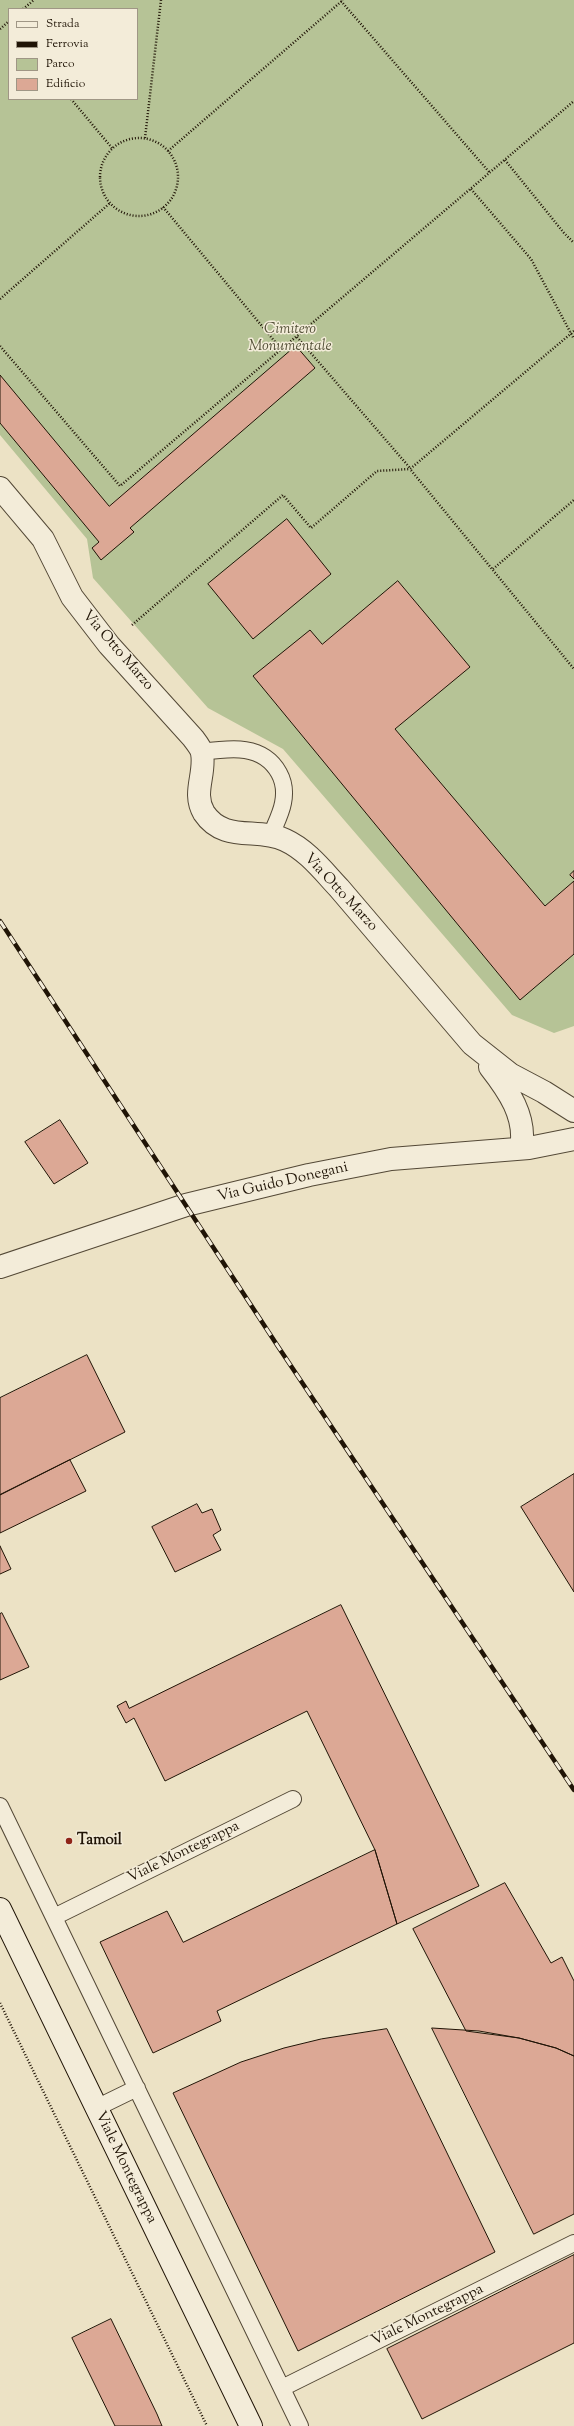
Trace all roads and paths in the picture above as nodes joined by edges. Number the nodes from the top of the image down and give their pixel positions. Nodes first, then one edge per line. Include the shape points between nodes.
1 (34, 0) edge
2 (161, 0) edge
3 (342, 0) edge
4 (24, 8) edge
5 (8, 23) edge
6 (0, 29) edge
7 (71, 100) edge
8 (574, 100) edge
9 (145, 138) junction
10 (112, 148) junction
11 (168, 151) junction
12 (505, 160) junction
13 (490, 173) junction
14 (471, 189) junction
15 (110, 204) junction
16 (163, 207) junction
17 (574, 243) edge
18 (0, 299) edge
19 (574, 331) edge
20 (571, 333) junction
21 (297, 337) junction
22 (574, 339) edge
23 (0, 346) edge
24 (281, 349) junction
25 (410, 469) junction
26 (0, 488) edge
27 (574, 500) edge
28 (493, 570) junction
29 (109, 645) junction
30 (574, 669) edge
31 (202, 752) junction
32 (271, 835) junction
33 (472, 1044) junction
34 (574, 1111) edge
35 (574, 1139) edge
36 (521, 1148) junction
37 (0, 1267) edge
38 (293, 1799) dead end
39 (0, 1806) edge
40 (0, 1909) edge
41 (54, 1917) junction
42 (0, 2003) edge
43 (137, 2088) junction
44 (96, 2108) junction
45 (574, 2243) edge
46 (282, 2388) junction
47 (206, 2426) edge
48 (251, 2426) edge
49 (300, 2426) edge

1 - 4 path
2 - 9 path
3 - 11 path
3 - 13 path
5 - 6 path
7 - 10 path
8 - 12 path
9 - 10 path via 128,139
9 - 11 path via 158,142
10 - 15 path via 100,169 103,193
11 - 16 path via 175,162 178,174 177,187
12 - 13 path
12 - 17 path
13 - 14 path
14 - 20 path via 531,259
14 - 21 path
15 - 16 path via 119,211 136,215 153,213
15 - 18 path
16 - 24 path
19 - 20 path
20 - 22 path
20 - 25 path
21 - 24 path
21 - 25 path
23 - 24 path via 120,486
25 - 28 path
25 - 29 path via 377,471 311,528 283,494
26 - 29 street, Via Otto Marzo via 43,539 72,597
27 - 28 path
28 - 30 path
29 - 31 street, Via Otto Marzo via 193,738
31 - 32 street, Via Otto Marzo via 199,800 212,822 231,832
31 - 32 lane via 250,750 268,760 276,768 282,780 284,793 283,804
32 - 33 street, Via Otto Marzo via 296,846 317,864
33 - 34 street, Via Otto Marzo via 510,1074
33 - 36 street via 504,1084 515,1103 522,1140
35 - 36 street, Via Guido Donegani
36 - 37 street, Via Guido Donegani via 391,1159 309,1175 186,1205
38 - 41 lane, Viale Montegrappa
39 - 41 lane
40 - 44 street, Viale Montegrappa
41 - 43 lane
42 - 47 path
43 - 44 lane
43 - 46 lane
44 - 48 street, Viale Montegrappa
45 - 46 lane, Viale Montegrappa
46 - 49 lane

